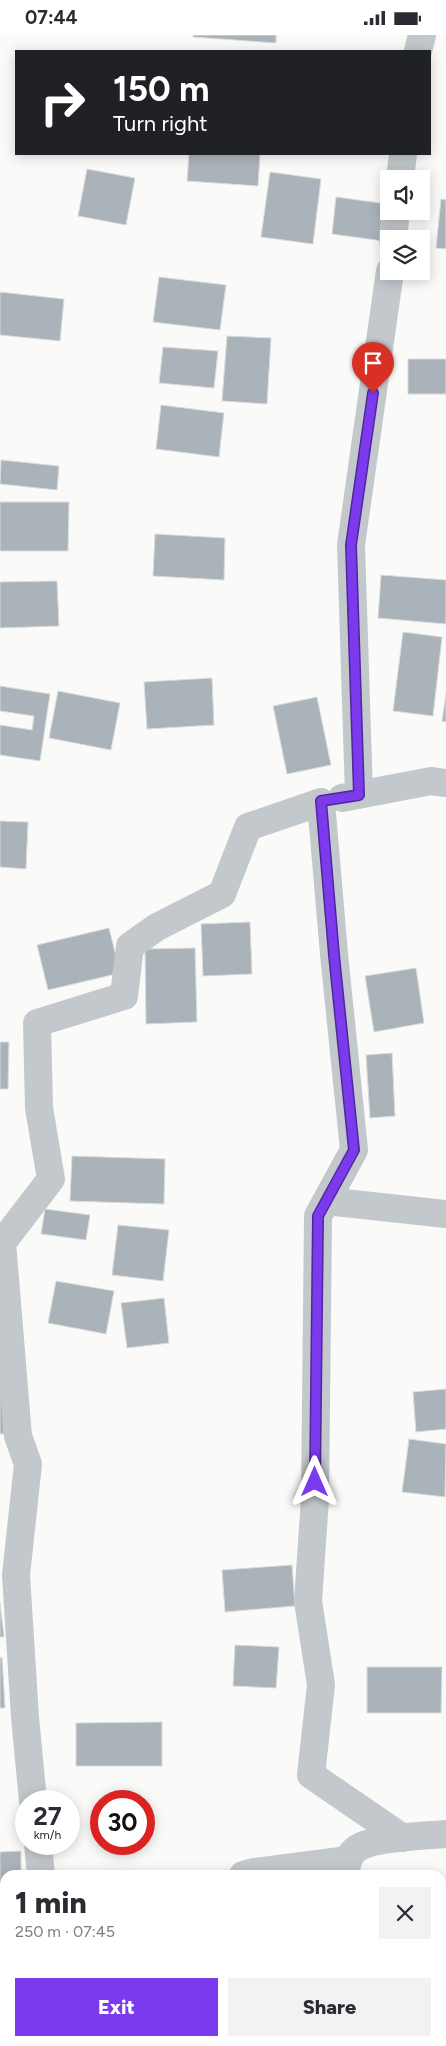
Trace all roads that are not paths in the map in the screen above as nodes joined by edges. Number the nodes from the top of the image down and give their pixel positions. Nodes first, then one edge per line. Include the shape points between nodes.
1 (422, 35) edge
2 (418, 50) edge
3 (403, 155) edge
4 (401, 170) edge
5 (389, 280) edge
6 (446, 783) edge
7 (359, 795) junction
8 (321, 801) junction
9 (326, 1201) junction
10 (446, 1214) edge
11 (1, 1243) edge
12 (32, 1790) edge
13 (446, 1835) edge
14 (403, 1838) junction
15 (39, 1855) edge
16 (347, 1867) edge
17 (41, 1870) edge
18 (291, 1870) edge

1 - 2 street
3 - 4 street
5 - 7 street via 351,545
6 - 7 street via 431,781
7 - 8 street
8 - 9 street via 354,1150
8 - 11 street via 248,827 222,894 157,927 130,946 124,996 37,1023 39,1108 51,1179
9 - 10 street
9 - 14 street via 318,1216 315,1499 308,1601 321,1685 311,1775
11 - 12 street via 18,1436 28,1464 16,1575
13 - 14 street
14 - 16 street via 363,1845 353,1851
15 - 17 street
16 - 18 street

